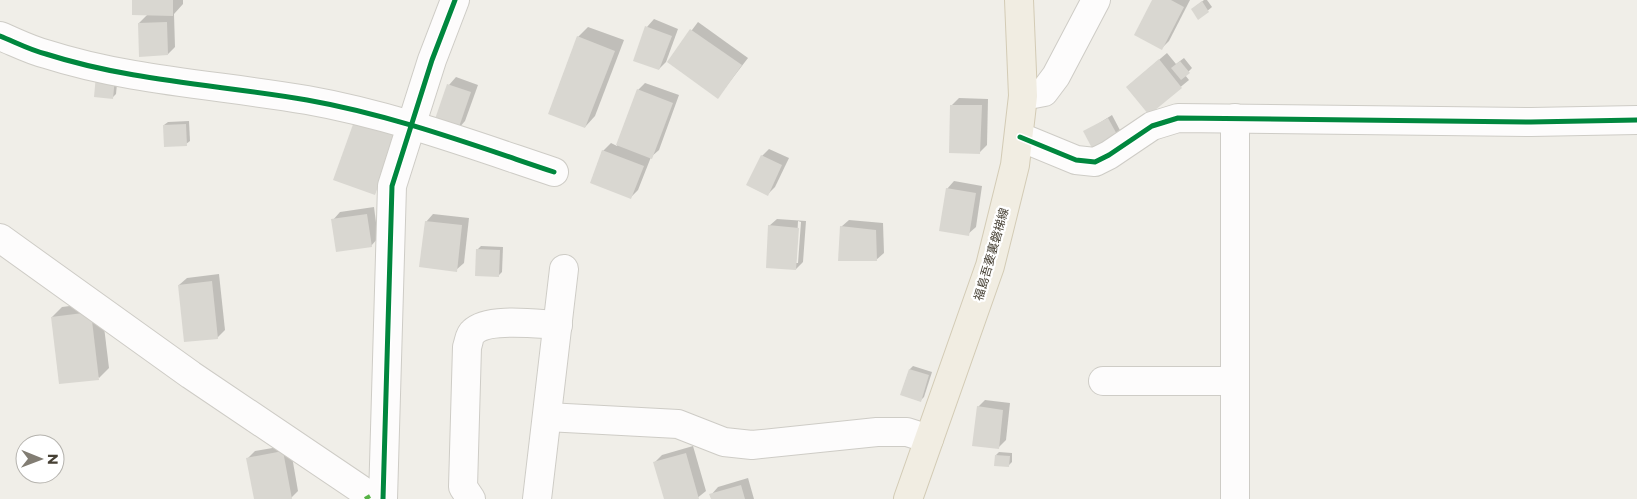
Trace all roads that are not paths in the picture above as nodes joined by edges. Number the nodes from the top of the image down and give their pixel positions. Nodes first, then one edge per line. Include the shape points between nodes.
1 (455, 0) edge
2 (1019, 0) edge
3 (1096, 0) edge
4 (0, 36) edge
5 (1023, 96) junction
6 (1235, 118) junction
7 (1637, 120) edge
8 (412, 125) junction
9 (1020, 137) junction
10 (554, 172) dead end
11 (0, 238) edge
12 (564, 269) dead end
13 (558, 325) junction
14 (1104, 381) dead end
15 (1235, 381) junction
16 (547, 417) junction
17 (929, 439) junction
18 (375, 499) edge
19 (383, 499) edge
20 (470, 499) edge
21 (538, 499) edge
22 (908, 499) edge
23 (1234, 499) edge

1 - 8 street
2 - 5 main road, 福島吾妻裏磐梯線
3 - 5 street via 1056,76 1044,92
4 - 8 street via 45,54 107,70 308,100
5 - 9 main road, 福島吾妻裏磐梯線
6 - 7 street via 1531,122
6 - 9 street via 1166,120 1095,162 1076,160
6 - 15 street
8 - 10 street
8 - 19 street via 392,186
9 - 17 main road, 福島吾妻裏磐梯線 via 990,266
11 - 18 street via 191,375
12 - 13 street
13 - 16 street
13 - 20 street via 492,324 481,326 471,334 467,347 463,487
14 - 15 street
15 - 23 street
16 - 17 street via 678,424 724,442 752,445 877,432 907,432
16 - 21 street
17 - 22 main road, 福島吾妻裏磐梯線

